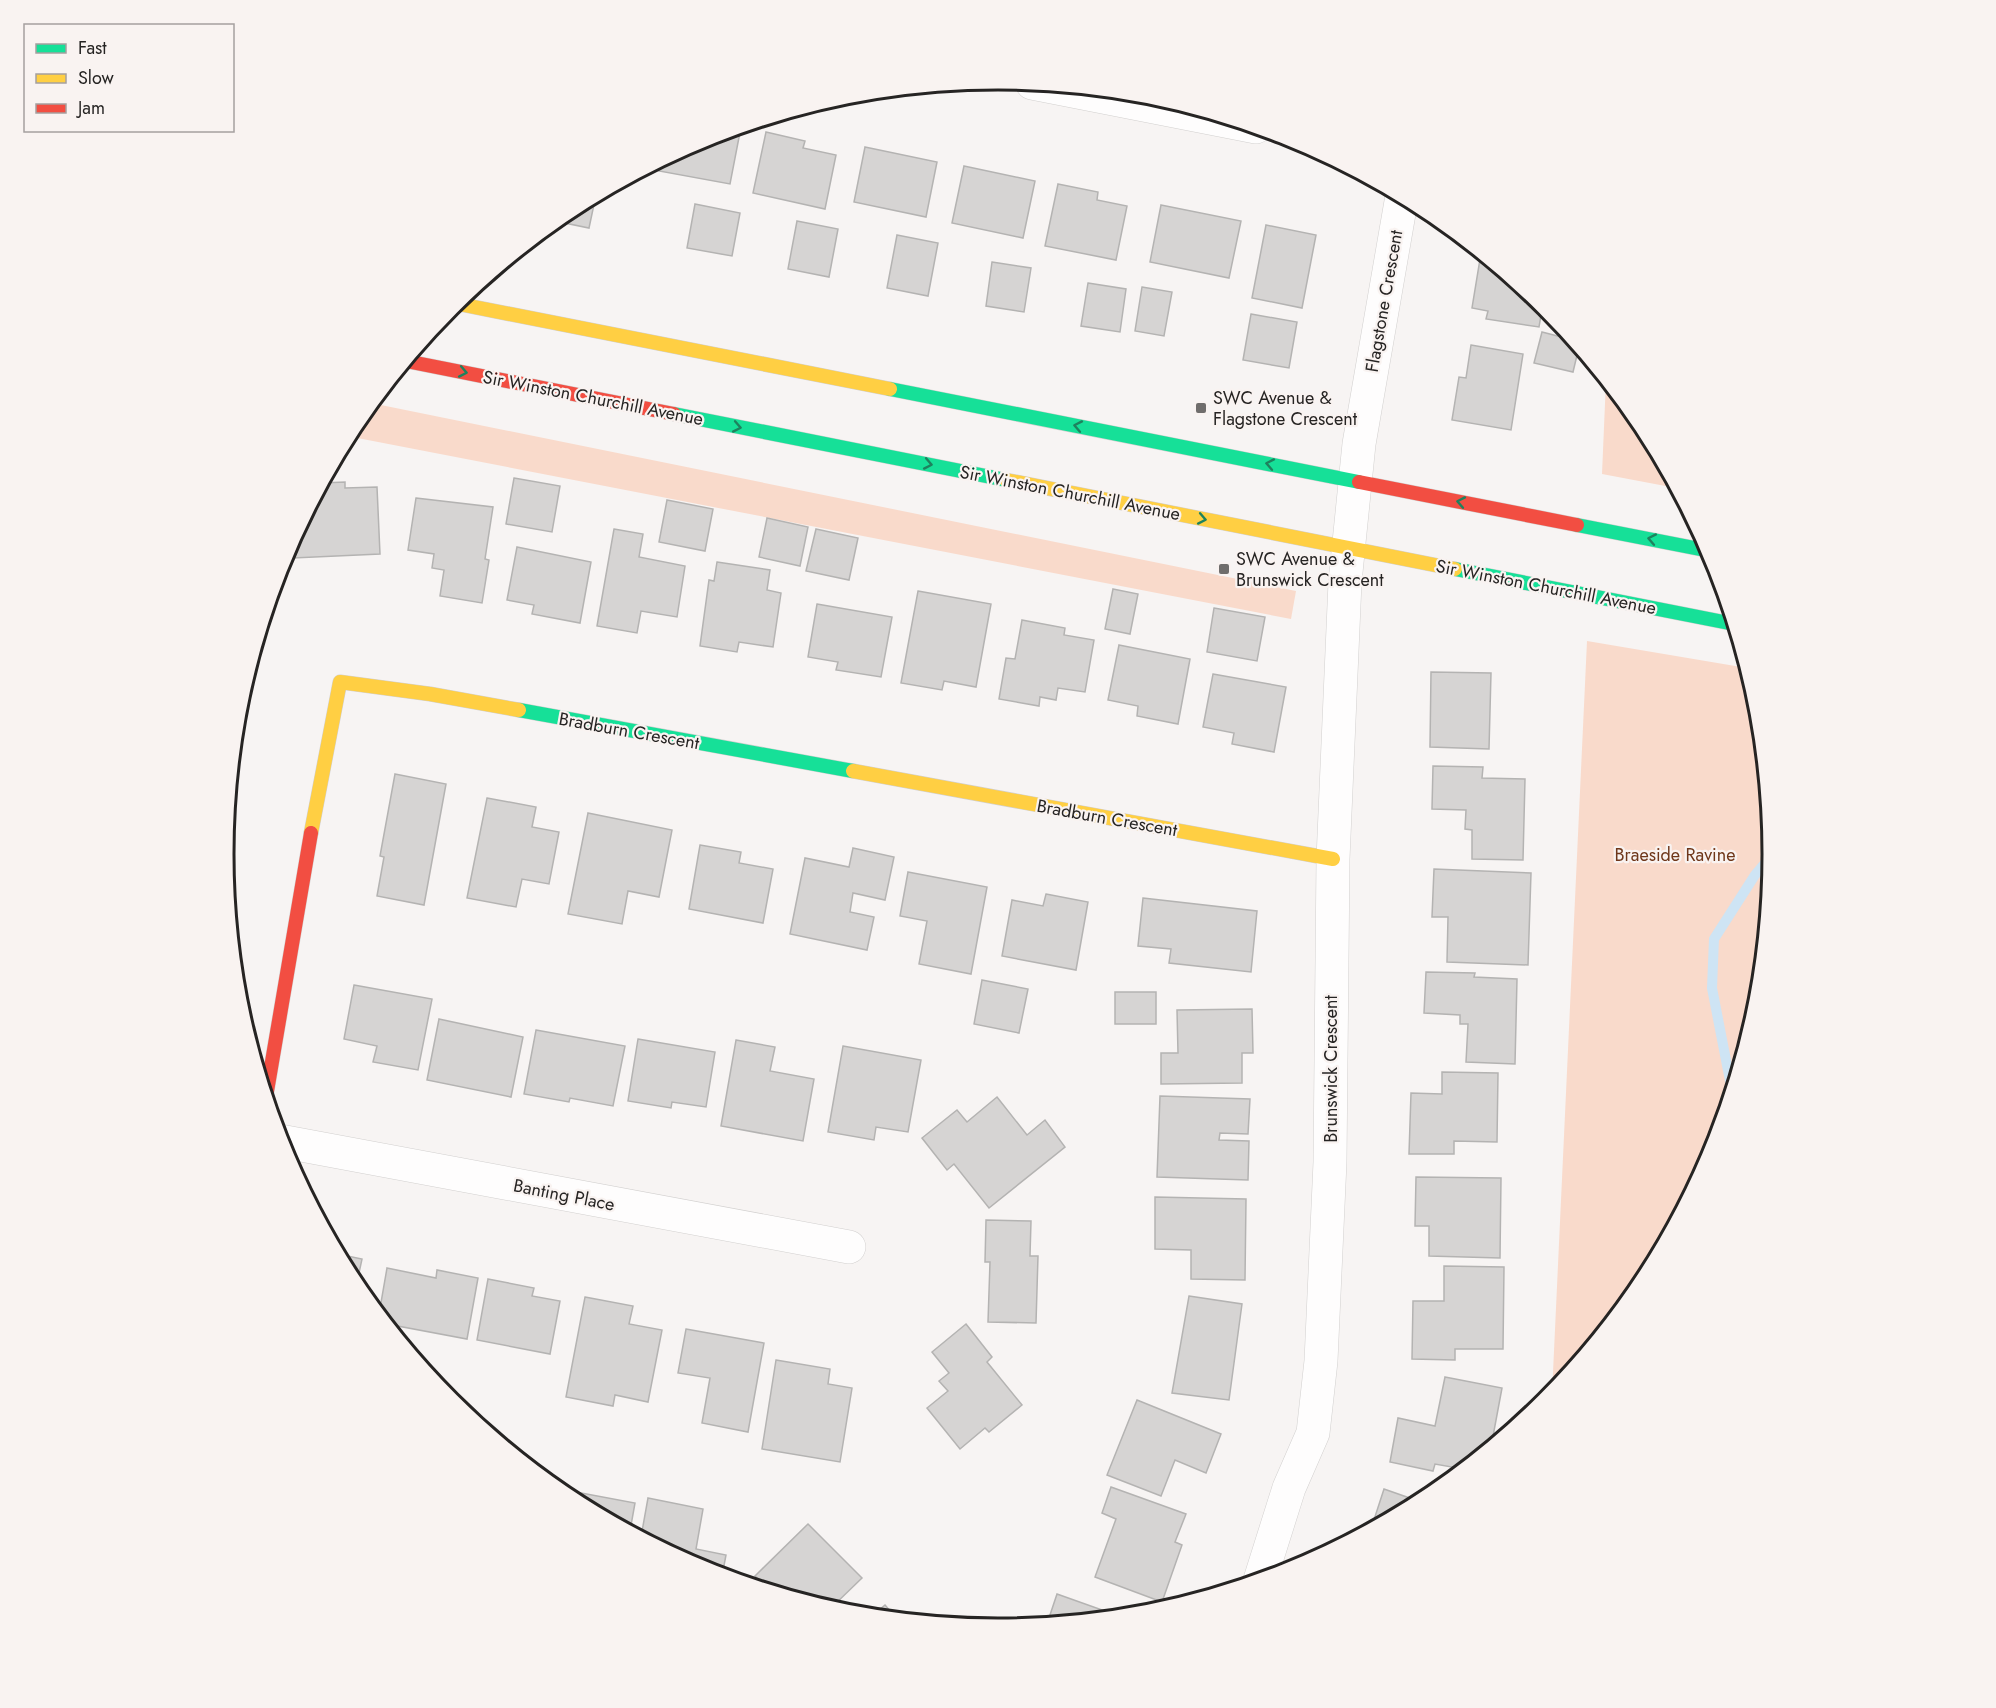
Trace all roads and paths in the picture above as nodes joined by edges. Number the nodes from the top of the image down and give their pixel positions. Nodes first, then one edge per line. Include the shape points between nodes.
1 (1129, 102) edge
2 (1168, 110) edge
3 (1400, 205) edge
4 (467, 306) edge
5 (414, 363) edge
6 (1356, 481) junction
7 (1348, 548) junction
8 (1697, 548) edge
9 (1725, 622) edge
10 (1333, 859) junction
11 (269, 1080) edge
12 (291, 1143) edge
13 (849, 1247) dead end
14 (1263, 1570) edge

1 - 2 street
3 - 6 street, Flagstone Crescent
6 -> 4 main road
5 -> 7 main road, Sir Winston Churchill Avenue
6 - 7 street, Flagstone Crescent
8 -> 6 main road
7 - 9 main road, Sir Winston Churchill Avenue
7 - 10 street, Brunswick Crescent
10 - 11 main road, Bradburn Crescent via 430,694 340,682
10 - 14 street, Brunswick Crescent via 1330,1162 1321,1361 1313,1433 1289,1488
12 - 13 street, Banting Place

